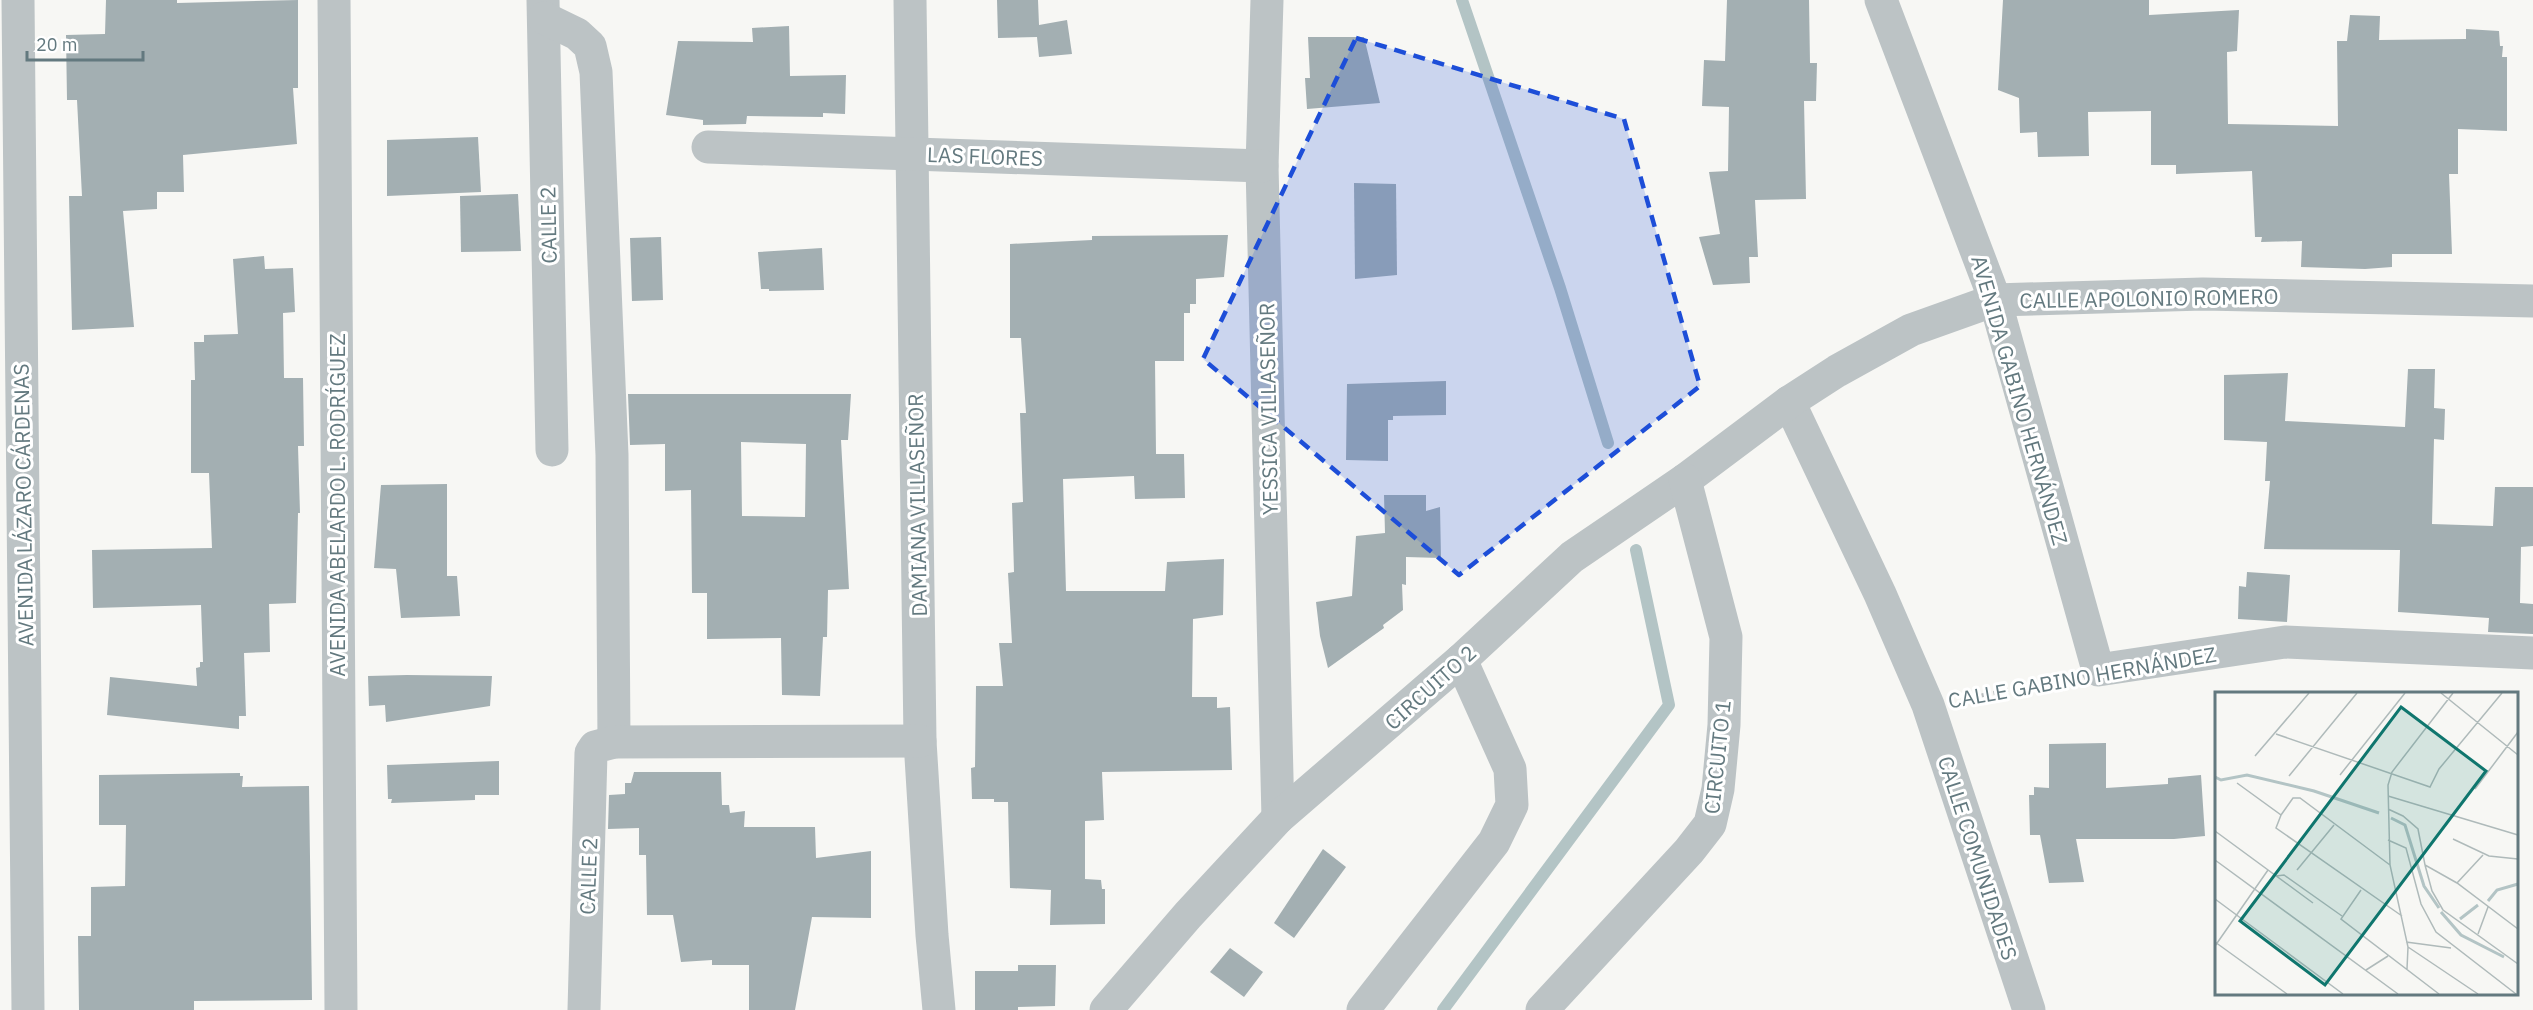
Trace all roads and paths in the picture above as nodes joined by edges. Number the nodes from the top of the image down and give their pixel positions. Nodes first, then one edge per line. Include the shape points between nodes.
1 (18, 0) edge
2 (334, 0) edge
3 (910, 0) edge
4 (1267, 0) edge
5 (1881, 0) edge
6 (543, 9) edge
7 (708, 147) dead end
8 (913, 153) junction
9 (1262, 166) junction
10 (1995, 300) junction
11 (2533, 301) edge
12 (1789, 402) junction
13 (552, 450) dead end
14 (1686, 480) junction
15 (2533, 653) edge
16 (1461, 660) junction
17 (2098, 670) junction
18 (1928, 705) junction
19 (920, 741) junction
20 (606, 744) junction
21 (1278, 818) junction
22 (28, 1010) edge
23 (341, 1010) edge
24 (584, 1010) edge
25 (939, 1010) edge
26 (1106, 1010) edge
27 (1364, 1010) edge
28 (1542, 1010) edge
29 (2029, 1010) edge

1 - 22 street, AVENIDA LÁZARO CÁRDENAS
2 - 23 street, AVENIDA ABELARDO L. RODRÍGUEZ
3 - 8 street, DAMIANA VILLASEÑOR
4 - 9 street, YESSICA VILLASEÑOR
5 - 10 street, AVENIDA GABINO HERNÁNDEZ
6 - 13 street, CALLE 2
6 - 20 street, CALLE 2 via 590,46 596,72 612,455
7 - 8 street, LAS FLORES
8 - 9 street, LAS FLORES
8 - 19 street, DAMIANA VILLASEÑOR
9 - 21 street, YESSICA VILLASEÑOR
10 - 11 street, CALLE APOLONIO ROMERO via 2203,294
10 - 12 street, CALLE APOLONIO ROMERO via 1911,330
10 - 17 street, AVENIDA GABINO HERNÁNDEZ
12 - 14 street, CIRCUITO 2
12 - 18 street, CALLE GABINO HERNÁNDEZ
14 - 16 street, CIRCUITO 2 via 1572,557
14 - 28 street, CIRCUITO 1 via 1726,637 1724,725 1718,789 1710,824
15 - 17 street, CALLE GABINO HERNÁNDEZ via 2285,642
16 - 21 street, CIRCUITO 2
16 - 27 street via 1510,769 1512,805 1494,842
17 - 18 path, CALLE GABINO HERNÁNDEZ
18 - 29 street, CALLE COMUNIDADES
19 - 20 street
19 - 25 street, DAMIANA VILLASEÑOR
20 - 24 street, CALLE 2 via 591,753
21 - 26 street, CIRCUITO 2

